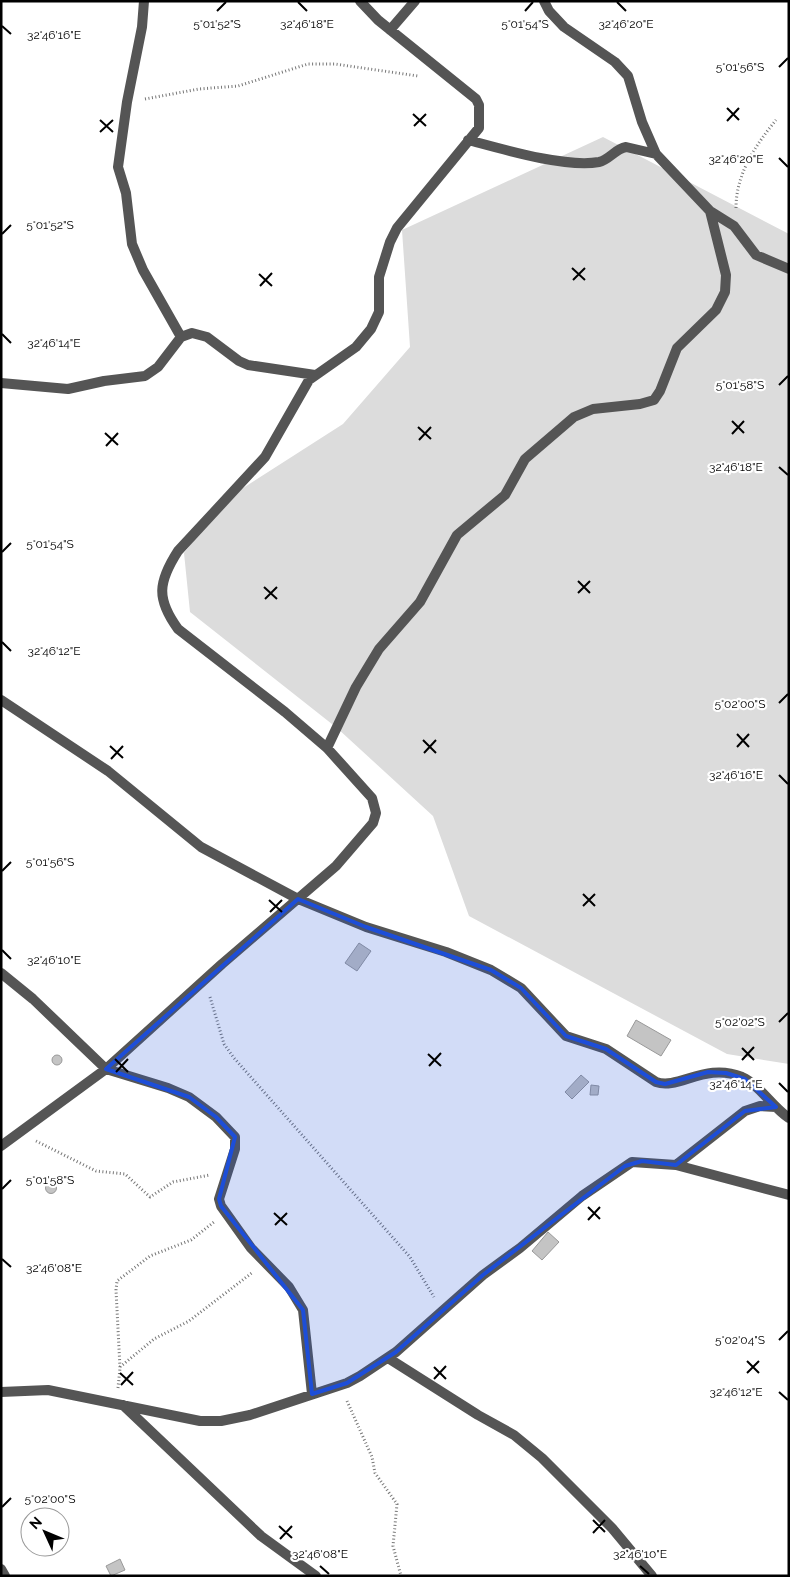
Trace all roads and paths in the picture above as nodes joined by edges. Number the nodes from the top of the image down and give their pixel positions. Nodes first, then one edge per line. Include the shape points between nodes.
1 (144, 1) edge
2 (360, 1) edge
3 (415, 1) edge
4 (544, 1) edge
5 (390, 30) junction
6 (452, 81) junction
7 (127, 102) junction
8 (776, 120) dead end
9 (468, 140) junction
10 (656, 154) junction
11 (710, 211) junction
12 (740, 233) junction
13 (789, 269) edge
14 (181, 337) junction
15 (315, 375) junction
16 (1, 383) edge
17 (1, 700) edge
18 (327, 748) junction
19 (298, 899) junction
20 (1, 973) edge
21 (206, 979) junction
22 (106, 1069) junction
23 (776, 1108) junction
24 (789, 1118) edge
25 (20, 1133) junction
26 (1, 1146) edge
27 (676, 1165) junction
28 (228, 1170) junction
29 (789, 1195) edge
30 (225, 1212) junction
31 (266, 1264) junction
32 (442, 1312) junction
33 (388, 1358) junction
34 (120, 1368) junction
35 (347, 1383) junction
36 (1, 1392) edge
37 (312, 1394) junction
38 (120, 1404) junction
39 (1, 1569) edge
40 (5, 1576) edge
41 (316, 1576) edge
42 (401, 1576) edge
43 (652, 1576) edge

1 - 7 street
2 - 5 street
3 - 5 street
4 - 10 street via 564,27 615,62 628,76
5 - 6 street
6 - 7 path via 335,64 308,64 238,86 199,89
6 - 9 street via 479,105 479,128
7 - 14 street via 118,167 126,193 132,244
8 - 12 path via 756,144 740,180 736,199
9 - 10 street via 529,156 577,162 603,161 626,147
9 - 15 street via 390,242 379,276 379,312 371,329 356,348
10 - 11 street
11 - 12 street
11 - 18 street via 726,275 725,292 716,310 677,348 654,400 583,412 524,459 505,496 457,535 420,602 379,649 356,687
12 - 13 street via 756,254
14 - 15 street via 192,333 207,337 248,365
14 - 16 street via 158,367 146,376 68,389
15 - 18 street via 304,387 265,457 178,551 168,567 161,592 167,615 178,629
17 - 19 street via 108,771 201,847
18 - 19 street via 372,798 376,813 373,823 336,866
19 - 21 street
19 - 23 street via 366,928 446,952 491,970 521,988 566,1036 606,1049 656,1082 665,1084 708,1072 726,1073 745,1079
20 - 22 street
21 - 22 street
21 - 32 path via 224,1044 410,1257
22 - 25 street
22 - 28 street via 189,1097 216,1117 235,1137
23 - 24 street
23 - 27 street via 760,1106 745,1111
25 - 26 street
25 - 28 path via 96,1171 125,1174 150,1197 173,1182
27 - 29 street
27 - 32 street via 642,1161 625,1166 582,1196
28 - 30 street via 219,1200
30 - 31 street via 235,1229
30 - 34 path via 192,1240 150,1256 117,1281
31 - 34 path via 189,1321 154,1339
31 - 37 street via 290,1287 303,1310
32 - 33 street
33 - 35 street
33 - 43 street via 514,1435 542,1458 612,1528
34 - 38 path
35 - 37 street
35 - 42 path via 348,1405 372,1456 375,1473 397,1504 394,1546
36 - 38 street via 48,1390
37 - 38 street via 221,1421 200,1421
38 - 41 street via 261,1536
39 - 40 street

